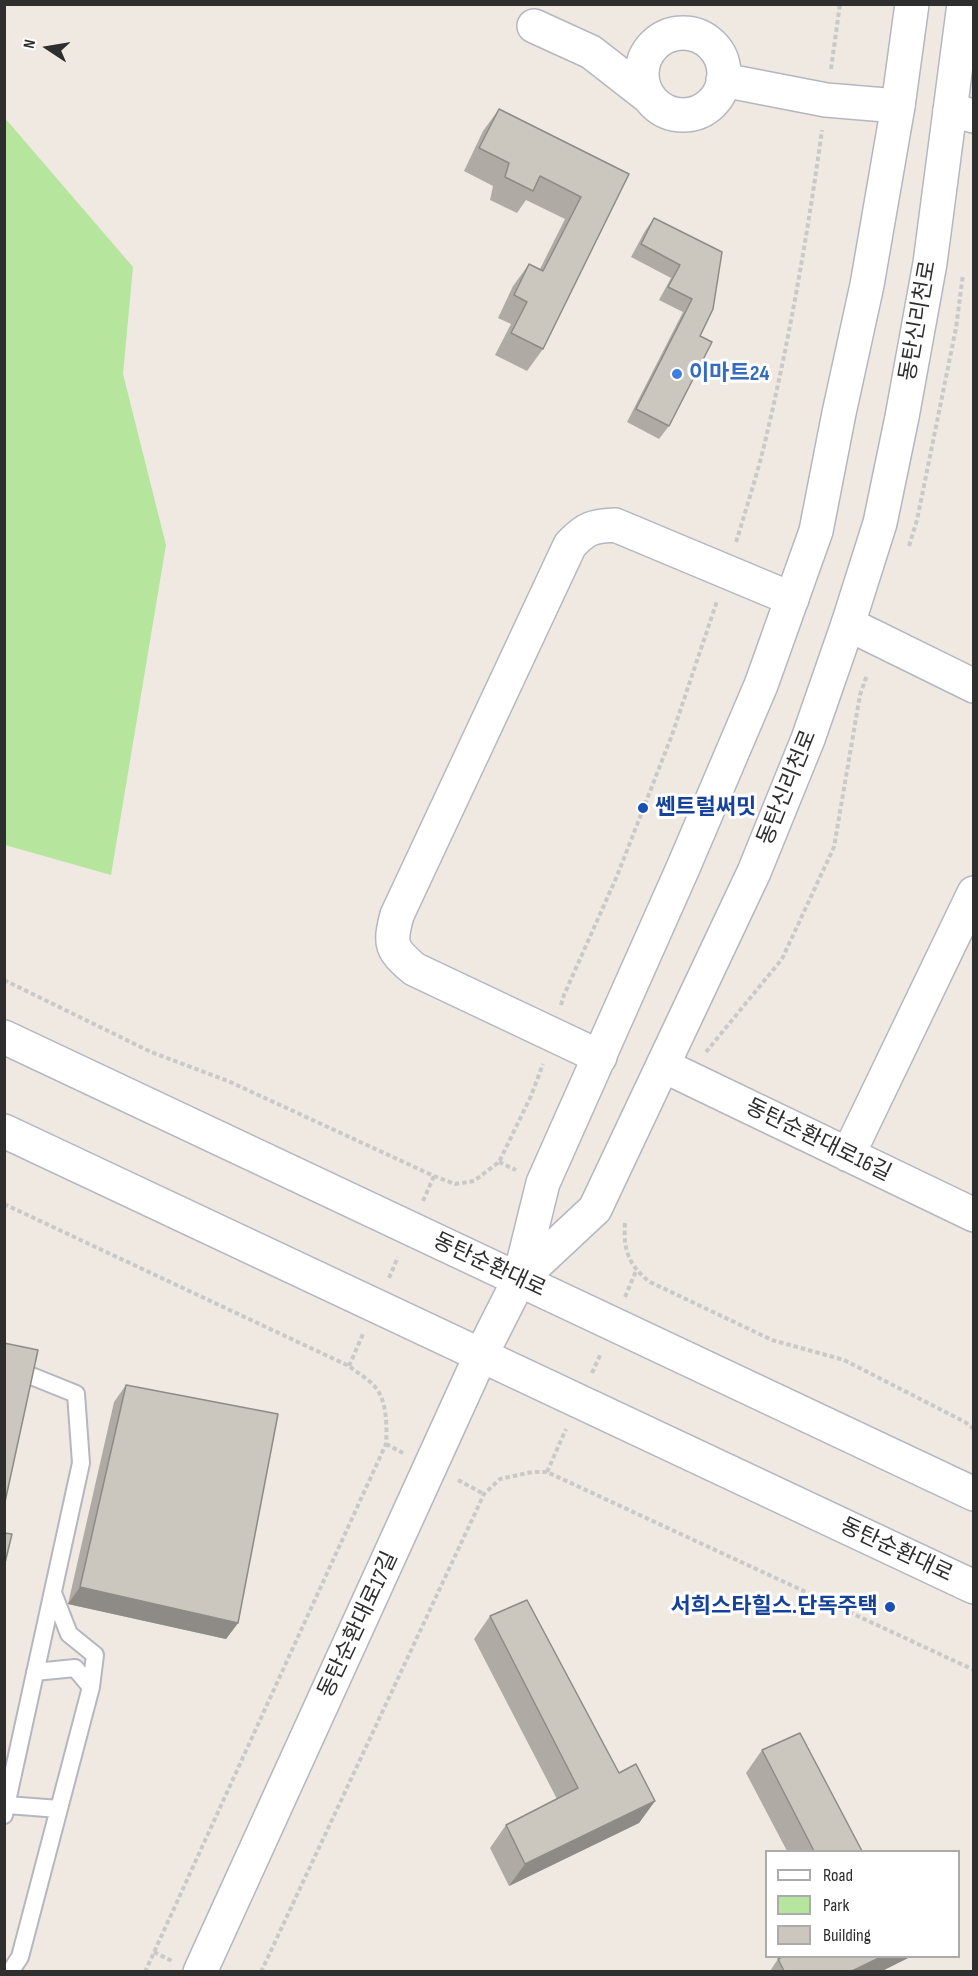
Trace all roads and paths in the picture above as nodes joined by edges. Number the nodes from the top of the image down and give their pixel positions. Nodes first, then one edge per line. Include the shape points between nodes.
1 (912, 4) edge
2 (964, 4) edge
3 (534, 26) dead end
4 (653, 47) junction
5 (591, 52) junction
6 (723, 80) junction
7 (650, 98) junction
8 (898, 106) junction
9 (962, 113) edge
10 (792, 599) junction
11 (848, 624) junction
12 (974, 686) edge
13 (974, 893) edge
14 (4, 980) edge
15 (4, 1037) edge
16 (600, 1057) junction
17 (664, 1066) junction
18 (4, 1131) edge
19 (848, 1155) junction
20 (499, 1162) dead end
21 (434, 1176) junction
22 (4, 1204) edge
23 (974, 1215) edge
24 (625, 1224) dead end
25 (411, 1229) junction
26 (519, 1280) junction
27 (376, 1306) junction
28 (481, 1355) junction
29 (4, 1365) edge
30 (349, 1366) junction
31 (974, 1429) edge
32 (974, 1494) edge
33 (974, 1587) edge
34 (53, 1593) junction
35 (974, 1670) edge
36 (35, 1672) junction
37 (91, 1687) junction
38 (58, 1809) junction
39 (6, 1810) edge
40 (10, 1971) edge
41 (144, 1971) edge
42 (200, 1971) edge
43 (261, 1971) edge

1 - 8 main road
2 - 9 main road, 동탄신리천로
3 - 5 main road
4 - 5 main road via 625,56
4 - 6 main road via 675,34 700,37 719,55
4 - 7 main road via 642,71
5 - 7 main road
6 - 7 main road via 711,104 699,112 672,113
6 - 8 main road via 826,100
8 - 9 main road
8 - 10 main road via 867,285 816,531
9 - 11 main road, 동탄신리천로 via 880,523
10 - 16 main road via 761,685
10 - 16 main road via 615,525 595,526 581,533 570,545 398,915 392,935 396,953 414,969
11 - 12 main road
11 - 17 main road, 동탄신리천로 via 808,739 754,872
13 - 19 main road
14 - 21 path via 151,1053 228,1081
15 - 25 main road, 동탄순환대로
16 - 26 main road via 543,1183
17 - 19 main road, 동탄순환대로16길
17 - 26 main road, 동탄신리천로 via 595,1209
18 - 27 main road, 동탄순환대로
19 - 23 main road, 동탄순환대로16길
20 - 21 path via 474,1181 455,1184
21 - 25 path
22 - 30 path
24 - 31 path via 624,1244 636,1271 651,1282 772,1341 844,1360
25 - 26 main road, 동탄순환대로
25 - 27 path
26 - 28 main road, 동탄순환대로17길
26 - 32 main road, 동탄순환대로
27 - 28 main road, 동탄순환대로
27 - 30 path
28 - 33 main road, 동탄순환대로
28 - 42 main road, 동탄순환대로17길
29 - 34 lane via 76,1394 81,1463
30 - 41 path via 376,1388 384,1407 386,1444
34 - 36 lane
34 - 37 lane via 69,1634 96,1654
35 - 43 path via 547,1472 500,1479 484,1494
36 - 37 lane via 75,1668
36 - 39 lane
37 - 38 lane
38 - 39 lane
38 - 40 lane via 20,1957

